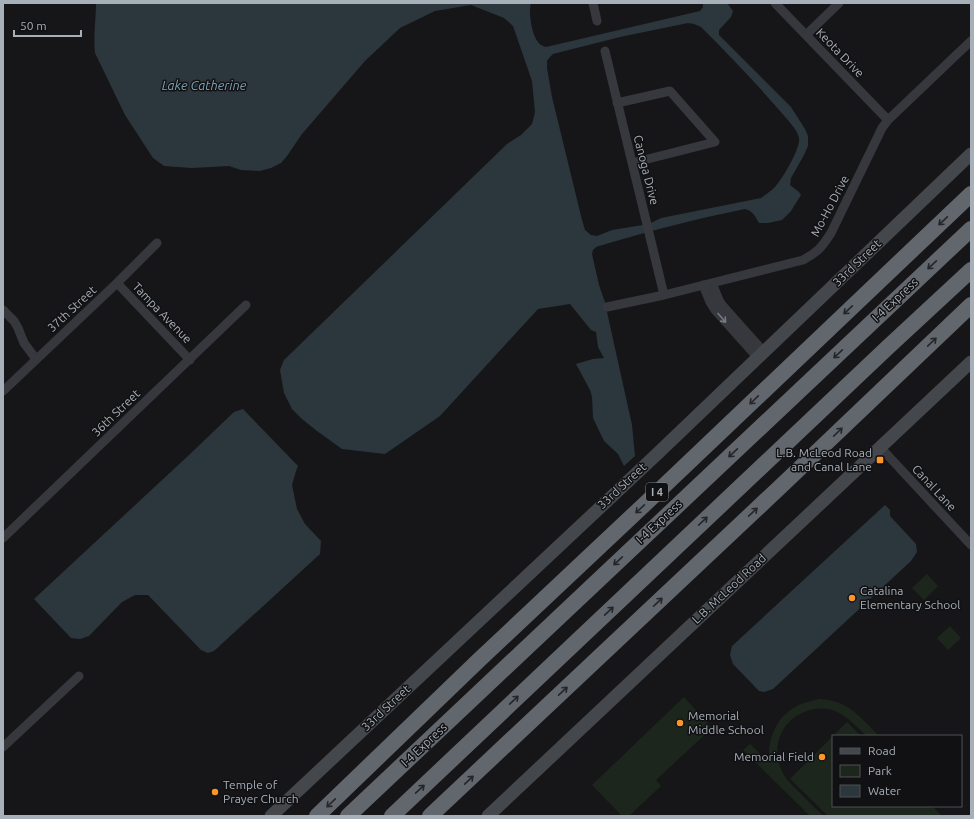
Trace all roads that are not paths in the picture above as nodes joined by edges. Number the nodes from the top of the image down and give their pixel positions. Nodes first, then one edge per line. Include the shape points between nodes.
1 (593, 3) edge
2 (775, 3) edge
3 (839, 3) edge
4 (597, 21) dead end
5 (806, 35) junction
6 (971, 41) edge
7 (604, 51) dead end
8 (617, 103) junction
9 (888, 120) junction
10 (971, 154) edge
11 (632, 163) junction
12 (971, 194) edge
13 (971, 229) edge
14 (157, 243) dead end
15 (971, 270) edge
16 (117, 283) junction
17 (712, 283) junction
18 (703, 285) junction
19 (664, 295) junction
20 (246, 305) dead end
21 (971, 305) edge
22 (607, 307) dead end
23 (3, 310) edge
24 (760, 354) junction
25 (36, 359) junction
26 (190, 360) junction
27 (970, 365) edge
28 (3, 391) edge
29 (880, 447) junction
30 (3, 538) edge
31 (971, 545) edge
32 (79, 676) dead end
33 (3, 747) edge
34 (271, 816) edge
35 (317, 816) edge
36 (348, 816) edge
37 (392, 816) edge
38 (430, 816) edge
39 (488, 816) edge

1 - 4 street
2 - 5 street, Keota Drive
3 - 5 street
5 - 9 street, Keota Drive
6 - 9 street, Mo-Ho Drive
7 - 8 street, Canoga Drive
8 - 11 street, Canoga Drive
8 - 11 street via 670,91 715,142
9 - 17 street, Mo-Ho Drive via 831,233 818,251 803,260
10 - 24 street, 33rd Street
11 - 19 street, Canoga Drive
12 -> 35 highway, I 4
13 -> 36 highway, I-4 Express
14 - 16 street, 37th Street
37 -> 15 highway
16 - 25 street, 37th Street
16 - 26 street, Tampa Avenue
17 - 18 street, Mo-Ho Drive
17 - 24 street via 722,305
18 - 19 street, Mo-Ho Drive
18 -> 24 street via 715,310
19 - 22 street, Mo-Ho Drive
20 - 26 street, 36th Street
38 -> 21 highway
23 - 25 street via 14,321 24,343
24 - 34 street, 33rd Street
25 - 28 street, 37th Street
26 - 30 street, 36th Street
27 - 29 street, L.B. McLeod Road
29 - 31 street, Canal Lane
29 - 39 street, L.B. McLeod Road
32 - 33 street

